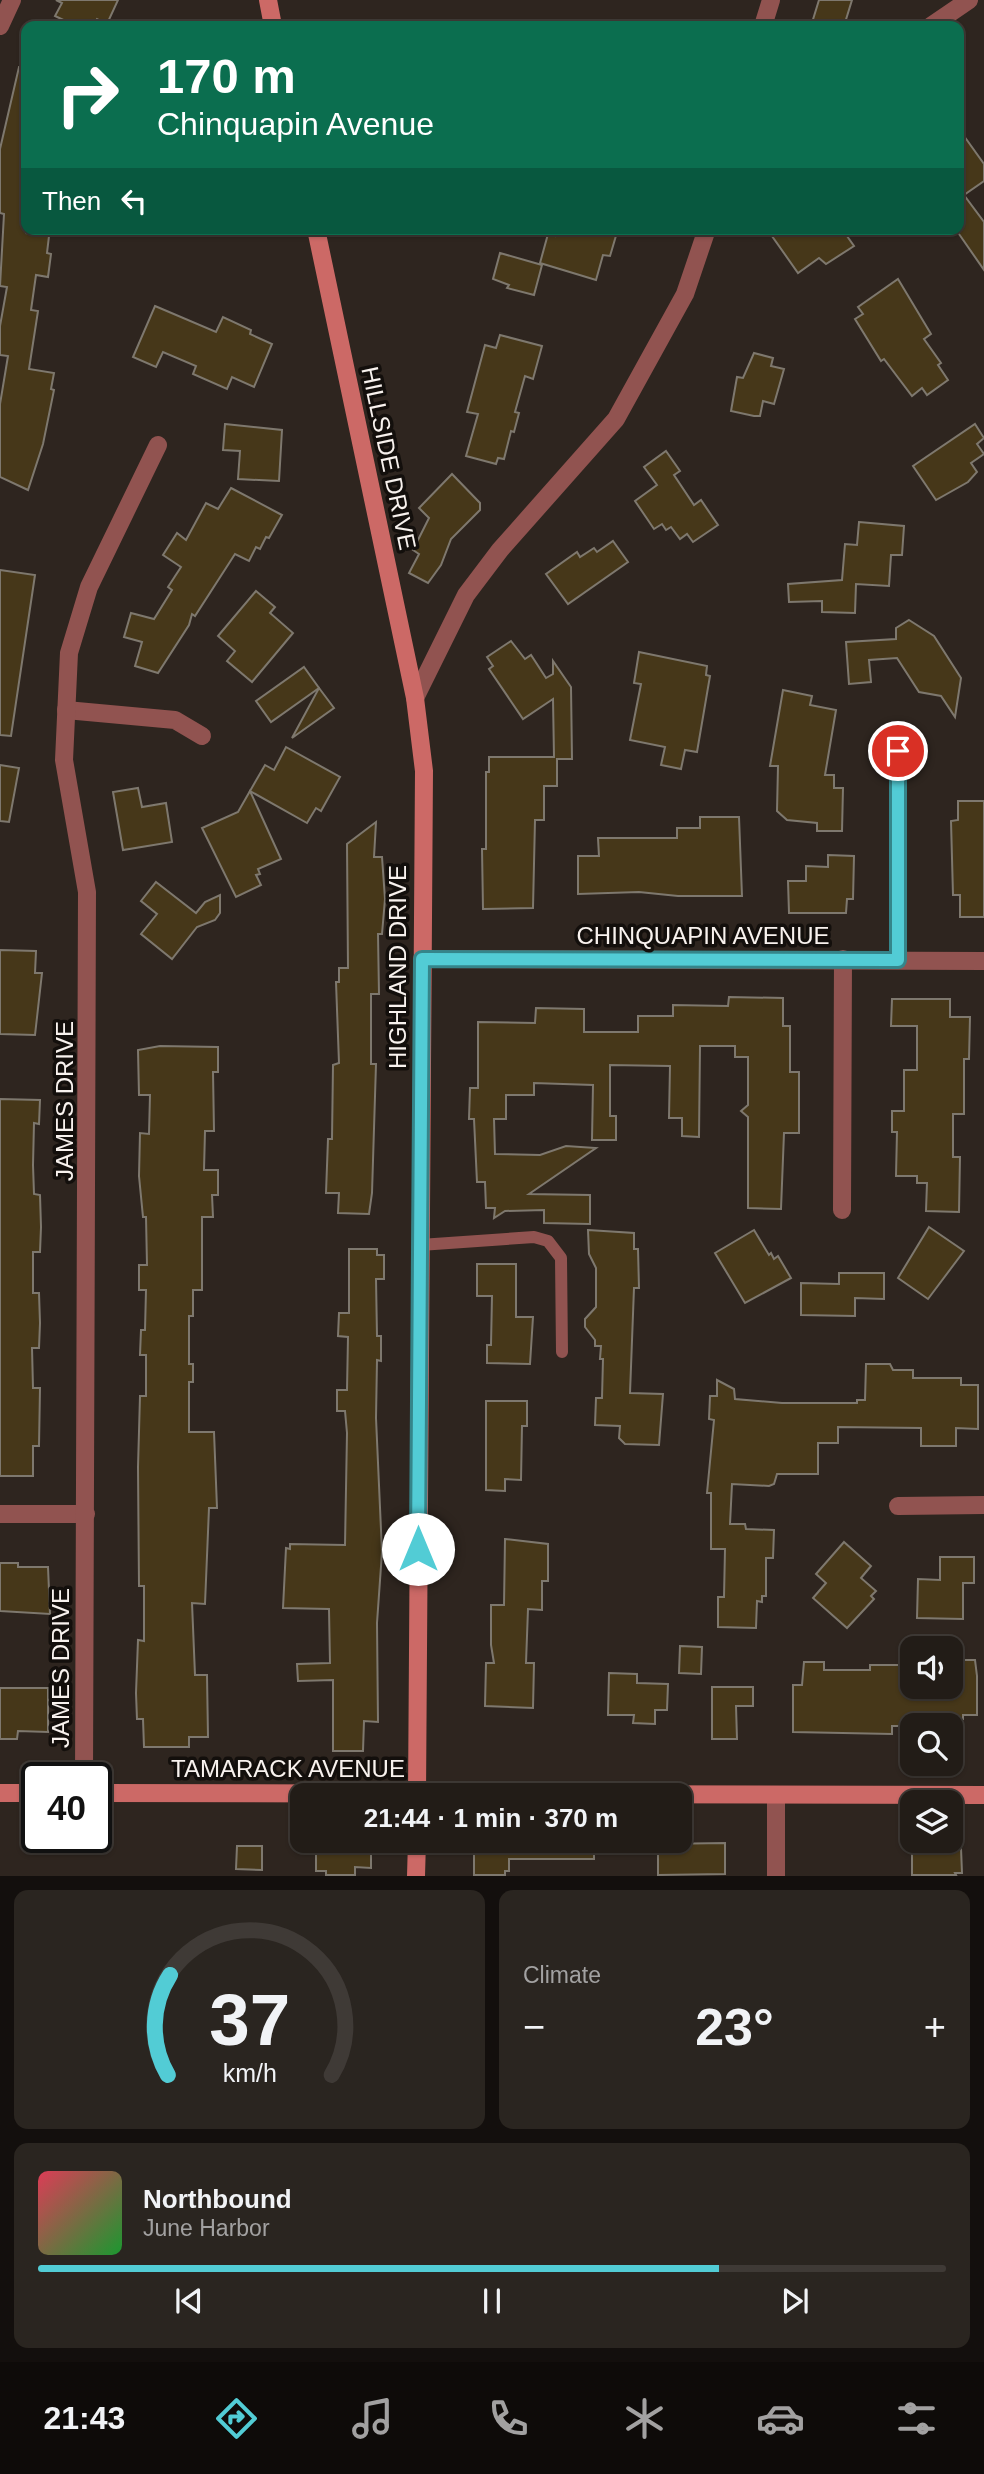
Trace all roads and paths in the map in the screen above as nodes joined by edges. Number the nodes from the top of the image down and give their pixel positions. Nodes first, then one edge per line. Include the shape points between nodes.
1 (12, 0) edge
2 (268, 0) edge
3 (771, 0) edge
4 (969, 0) edge
5 (272, 21) edge
6 (765, 21) edge
7 (938, 21) edge
8 (0, 26) edge
9 (317, 235) edge
10 (704, 235) edge
11 (158, 446) dead end
12 (415, 698) junction
13 (66, 710) junction
14 (202, 736) dead end
15 (898, 751) dead end
16 (422, 959) junction
17 (843, 959) junction
18 (898, 960) junction
19 (984, 961) edge
20 (842, 1210) dead end
21 (420, 1245) junction
22 (562, 1352) dead end
23 (984, 1505) edge
24 (898, 1506) dead end
25 (0, 1514) edge
26 (86, 1514) junction
27 (84, 1762) edge
28 (417, 1783) edge
29 (0, 1793) edge
30 (21, 1793) edge
31 (112, 1793) edge
32 (290, 1794) edge
33 (692, 1795) edge
34 (776, 1795) junction
35 (984, 1795) edge
36 (417, 1853) edge
37 (416, 1875) edge
38 (776, 1875) edge

1 - 8 street
2 - 5 street
3 - 6 street
4 - 7 street
9 - 12 street, HILLSIDE DRIVE
10 - 12 street via 685,294 616,419 466,595
11 - 13 street, JAMES DRIVE via 89,587 69,653
12 - 16 street, HIGHLAND DRIVE via 424,771
13 - 14 street via 175,720
13 - 26 street, JAMES DRIVE via 64,760 87,891
15 - 18 street
16 - 17 street, CHINQUAPIN AVENUE
16 - 21 street, HIGHLAND DRIVE
17 - 18 street, CHINQUAPIN AVENUE
17 - 20 street
18 - 19 street, CHINQUAPIN AVENUE
21 - 22 lane via 534,1237 548,1241 561,1258
21 - 28 street, HIGHLAND DRIVE
23 - 24 street
25 - 26 street
26 - 27 street, JAMES DRIVE
29 - 30 street
31 - 32 street, TAMARACK AVENUE
33 - 34 street, TAMARACK AVENUE
34 - 35 street, TAMARACK AVENUE
34 - 38 street
36 - 37 street

